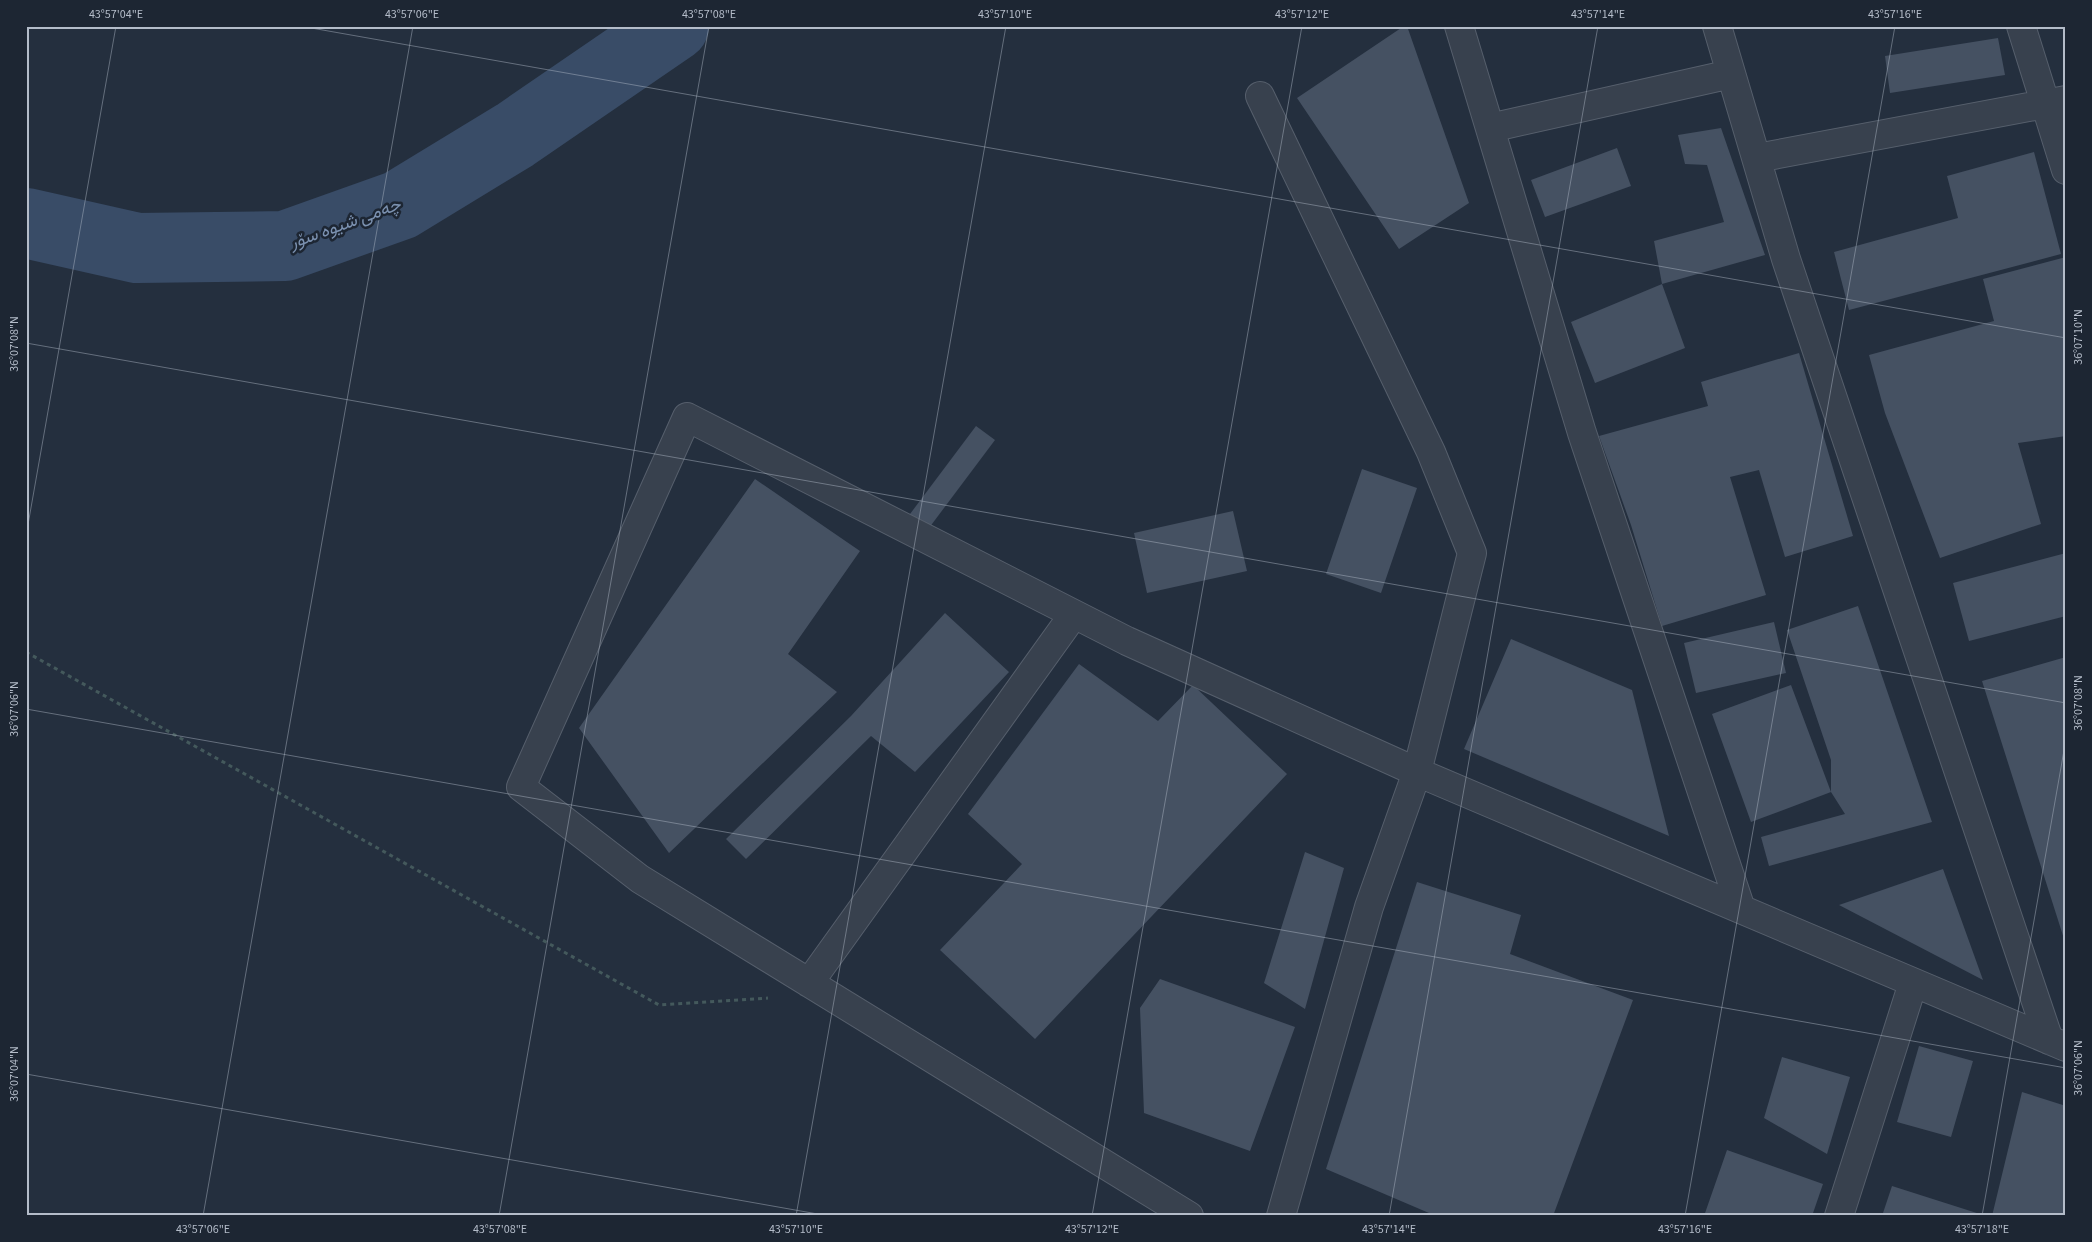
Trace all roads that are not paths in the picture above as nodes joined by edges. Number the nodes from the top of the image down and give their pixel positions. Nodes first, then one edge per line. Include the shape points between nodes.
1 (1459, 26) edge
2 (1717, 26) edge
3 (2021, 26) edge
4 (1731, 74) junction
5 (1260, 96) dead end
6 (2056, 102) edge
7 (1490, 128) junction
8 (1757, 158) junction
9 (2066, 170) edge
10 (1074, 614) junction
11 (1418, 772) junction
12 (1741, 909) junction
13 (809, 983) junction
14 (1913, 983) junction
15 (2058, 1044) edge
16 (1189, 1216) edge
17 (1281, 1216) edge
18 (1839, 1216) edge

1 - 7 street
2 - 4 street
3 - 6 street
4 - 7 street
4 - 8 street
5 - 11 street via 1431,452 1472,553
6 - 8 street
6 - 9 street
7 - 12 street via 1582,434
8 - 15 street via 1786,259
10 - 11 street via 1136,646
10 - 13 street
10 - 13 street via 686,417 522,787 640,879
11 - 12 street
11 - 17 street via 1368,907
12 - 14 street
13 - 16 street
14 - 15 street
14 - 18 street

